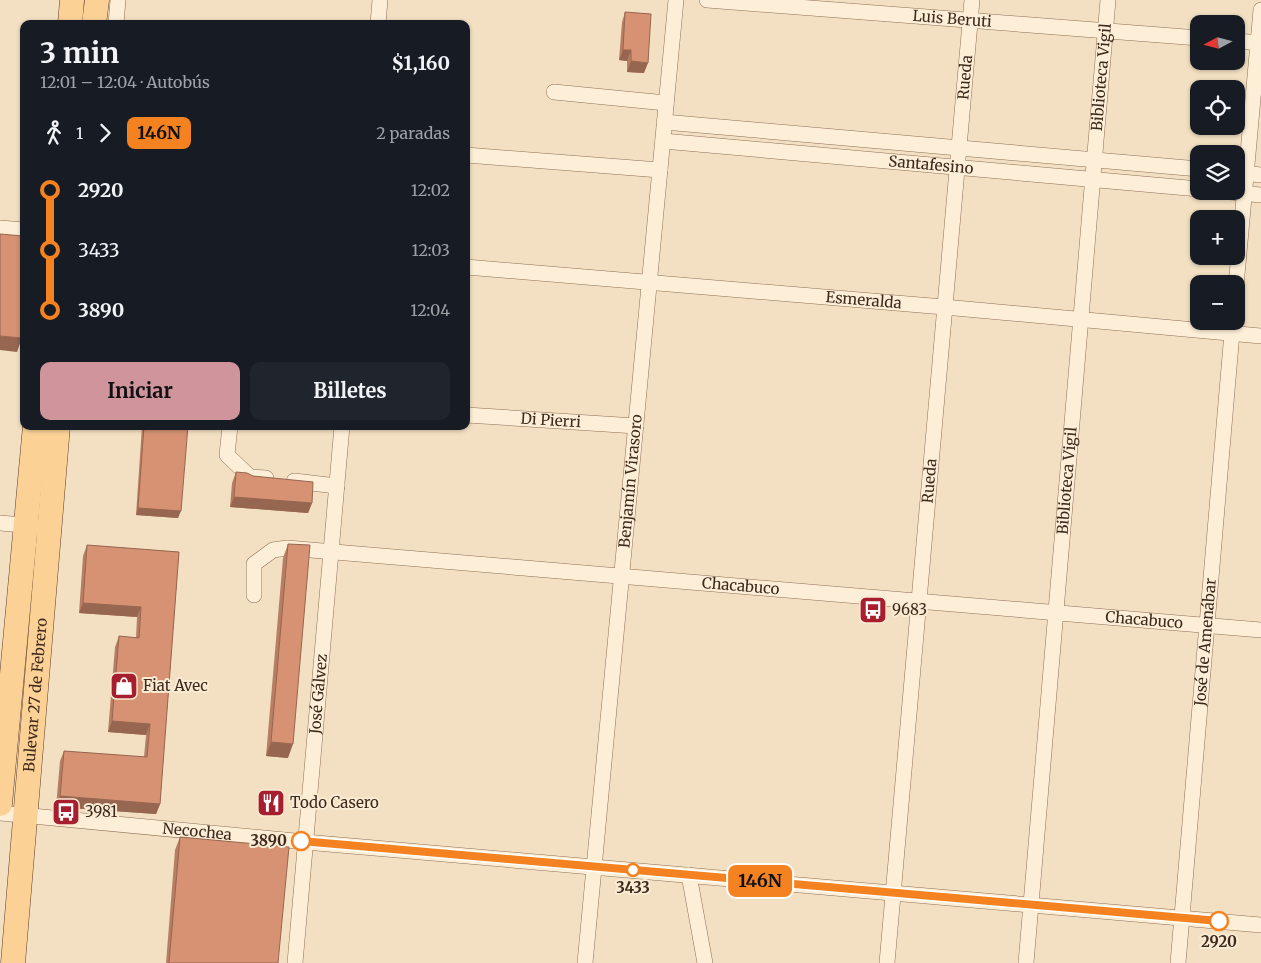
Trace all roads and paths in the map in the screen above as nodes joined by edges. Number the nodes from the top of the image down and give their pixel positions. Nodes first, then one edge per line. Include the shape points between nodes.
1 (72, 0) edge
2 (97, 0) edge
3 (118, 0) edge
4 (380, 0) edge
5 (676, 0) edge
6 (707, 0) edge
7 (972, 0) edge
8 (1108, 0) edge
9 (1261, 10) edge
10 (70, 20) edge
11 (94, 20) edge
12 (116, 20) edge
13 (378, 20) edge
14 (970, 21) junction
15 (1105, 31) junction
16 (1190, 37) edge
17 (1245, 42) edge
18 (1260, 43) edge
19 (554, 92) dead end
20 (666, 103) junction
21 (664, 122) junction
22 (663, 141) junction
23 (960, 148) junction
24 (470, 156) edge
25 (1094, 160) junction
26 (958, 168) junction
27 (1190, 168) edge
28 (660, 170) junction
29 (1248, 174) edge
30 (1093, 180) junction
31 (1190, 188) edge
32 (1245, 194) joint
33 (1261, 195) edge
34 (1244, 200) edge
35 (0, 228) edge
36 (20, 230) edge
37 (470, 268) edge
38 (1237, 275) edge
39 (649, 283) junction
40 (944, 307) junction
41 (1080, 319) junction
42 (1190, 325) edge
43 (1232, 330) edge
44 (1242, 330) edge
45 (1261, 336) edge
46 (470, 415) edge
47 (636, 426) junction
48 (35, 430) edge
49 (57, 430) edge
50 (230, 430) edge
51 (342, 430) edge
52 (337, 486) junction
53 (0, 523) edge
54 (38, 526) junction
55 (331, 551) junction
56 (622, 576) junction
57 (254, 595) dead end
58 (919, 603) junction
59 (1056, 614) junction
60 (1207, 626) junction
61 (1261, 630) edge
62 (0, 804) edge
63 (0, 813) edge
64 (27, 816) junction
65 (305, 842) junction
66 (594, 867) junction
67 (689, 875) junction
68 (893, 893) junction
69 (1031, 905) junction
70 (1182, 918) junction
71 (1261, 925) edge
72 (13, 963) edge
73 (295, 963) edge
74 (585, 963) edge
75 (705, 963) edge
76 (887, 963) edge
77 (1026, 963) edge
78 (1178, 963) edge

1 - 10 main road
2 - 11 main road
3 - 12 street
4 - 13 street
5 - 20 street, Benjamín Virasoro
6 - 14 street, Luis Beruti
7 - 14 street, Rueda
8 - 15 street, Biblioteca Vigil
9 - 18 street
14 - 15 street, Luis Beruti
14 - 23 street, Rueda
15 - 16 street, Luis Beruti
15 - 25 street, Biblioteca Vigil
17 - 18 street
18 - 29 street
19 - 20 street
20 - 21 street, Benjamín Virasoro
21 - 22 street, Benjamín Virasoro
21 - 23 street, Santafesino
22 - 26 street, Santafesino
22 - 28 street, Benjamín Virasoro
23 - 25 street, Santafesino
23 - 26 street, Rueda
24 - 28 street
25 - 27 street, Santafesino
25 - 30 street, Biblioteca Vigil
26 - 30 street, Santafesino
26 - 40 street, Rueda
28 - 39 street, Benjamín Virasoro
29 - 32 street
30 - 31 street, Santafesino
30 - 41 street, Biblioteca Vigil
32 - 33 street
34 - 38 street
35 - 36 street
37 - 39 street, Esmeralda
39 - 40 street, Esmeralda
39 - 47 street, Benjamín Virasoro
40 - 41 street, Esmeralda
40 - 58 street, Rueda
41 - 42 street, Esmeralda
41 - 59 street, Biblioteca Vigil
43 - 60 street, José de Amenábar
44 - 45 street, Esmeralda
46 - 47 street, Di Pierri
47 - 56 street, Benjamín Virasoro
48 - 54 main road, Bulevar 27 de Febrero
49 - 54 main road, Bulevar 27 de Febrero
50 - 52 street via 227,455 250,476
51 - 52 street, José Gálvez
52 - 55 street, José Gálvez
53 - 54 street
54 - 62 main road, Bulevar 27 de Febrero
54 - 64 main road, Bulevar 27 de Febrero
55 - 56 street, Chacabuco
55 - 57 street, Chacabuco via 273,550 254,564
55 - 65 street, José Gálvez
56 - 58 street, Chacabuco
56 - 66 street, Benjamín Virasoro
58 - 59 street, Chacabuco
58 - 68 street, Rueda
59 - 60 street, Chacabuco
59 - 69 street, Biblioteca Vigil
60 - 61 street, Chacabuco
60 - 70 street, José de Amenábar
63 - 64 street, Necochea
64 - 65 street, Necochea
64 - 72 main road, Bulevar 27 de Febrero
65 - 66 street, Necochea
65 - 73 street, José Gálvez
66 - 67 street, Necochea
66 - 74 street, Benjamín Virasoro
67 - 68 street, Necochea
67 - 75 street
68 - 69 street, Necochea
68 - 76 street, Rueda
69 - 70 street, Necochea
69 - 77 street, Biblioteca Vigil
70 - 71 street, Necochea
70 - 78 street, José de Amenábar

